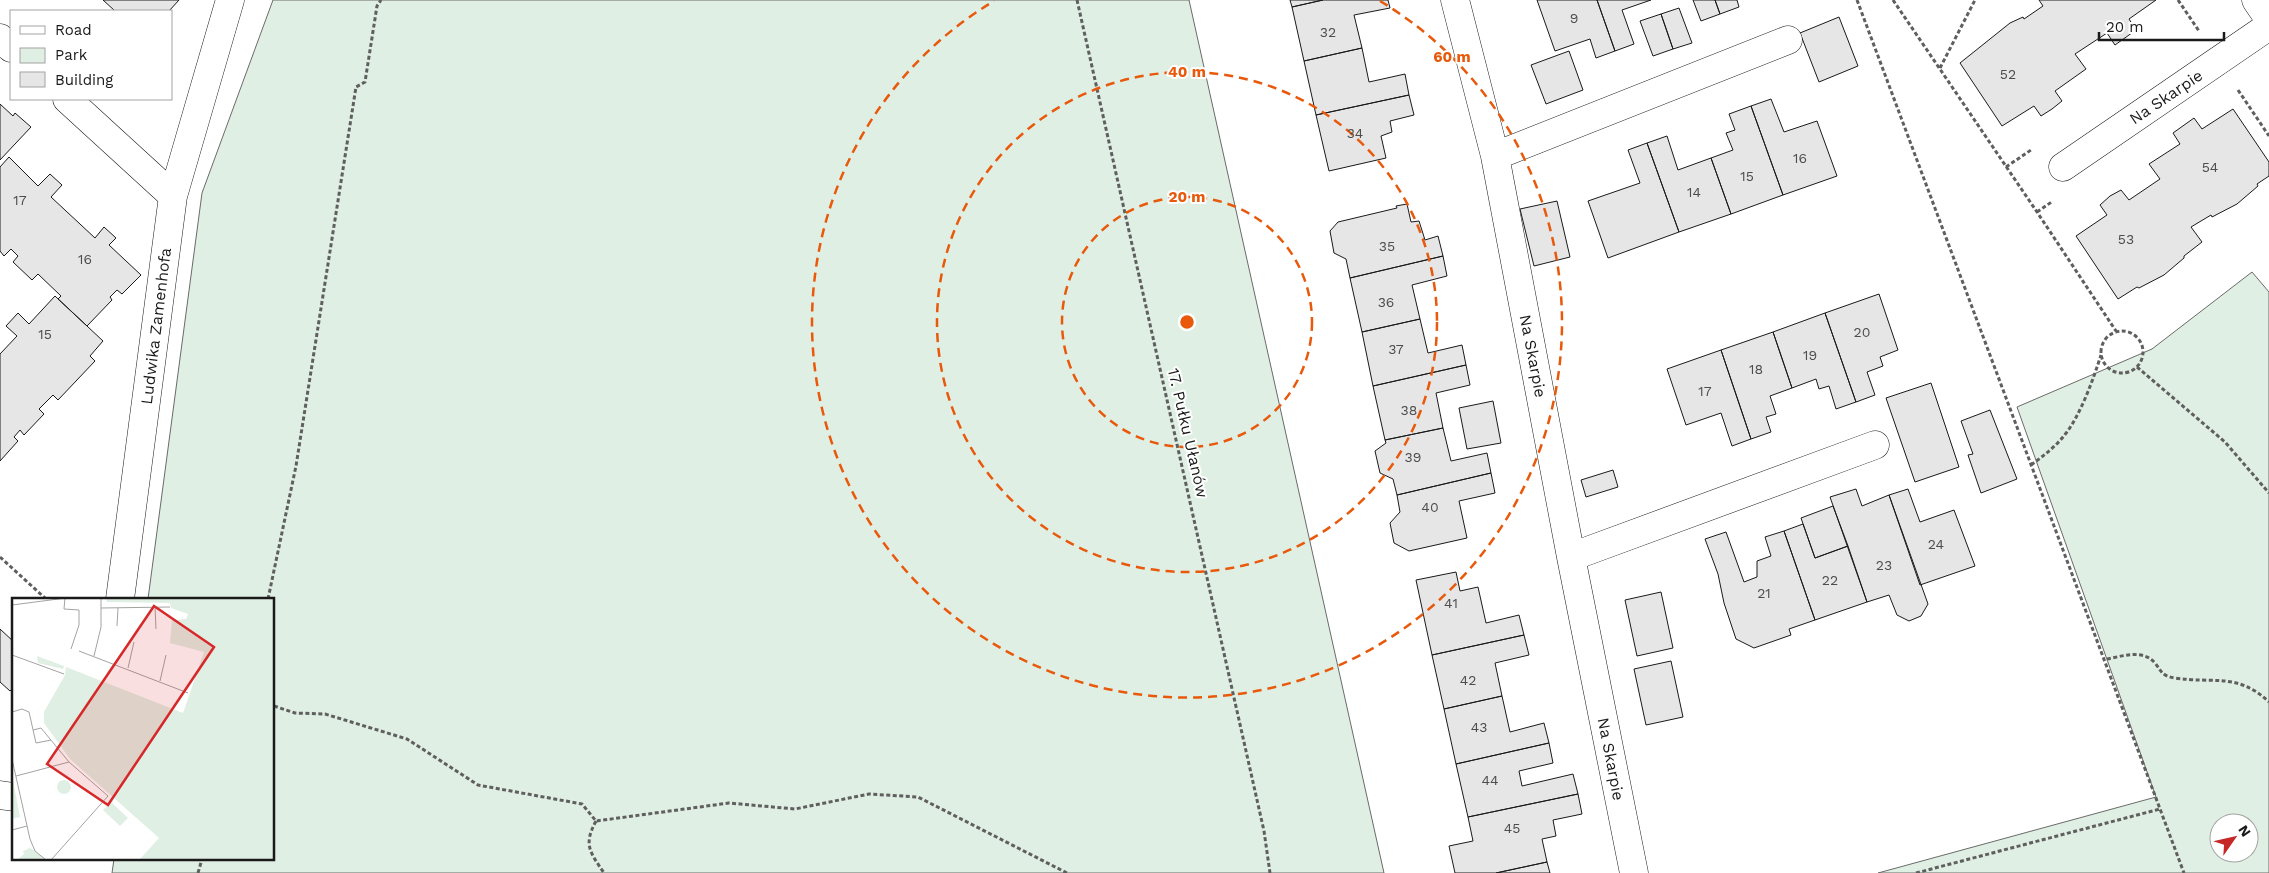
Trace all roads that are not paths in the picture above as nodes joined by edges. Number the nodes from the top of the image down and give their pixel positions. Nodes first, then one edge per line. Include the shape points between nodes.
1 (230, 0) edge
2 (1454, 0) edge
3 (2256, 0) edge
4 (2269, 19) edge
5 (2269, 26) edge
6 (0, 38) edge
7 (1788, 40) dead end
8 (10, 47) edge
9 (68, 100) edge
10 (1495, 156) junction
11 (2063, 167) dead end
12 (173, 196) junction
13 (1875, 445) dead end
14 (1571, 557) junction
15 (120, 598) edge
16 (1634, 873) edge

1 - 12 street, Ludwika Zamenhofa
2 - 10 street, Na Skarpie
3 - 4 street
5 - 11 street, Na Skarpie
6 - 8 street
7 - 10 street
9 - 12 street
10 - 14 street, Na Skarpie
12 - 15 street, Ludwika Zamenhofa
13 - 14 street
14 - 16 street, Na Skarpie

